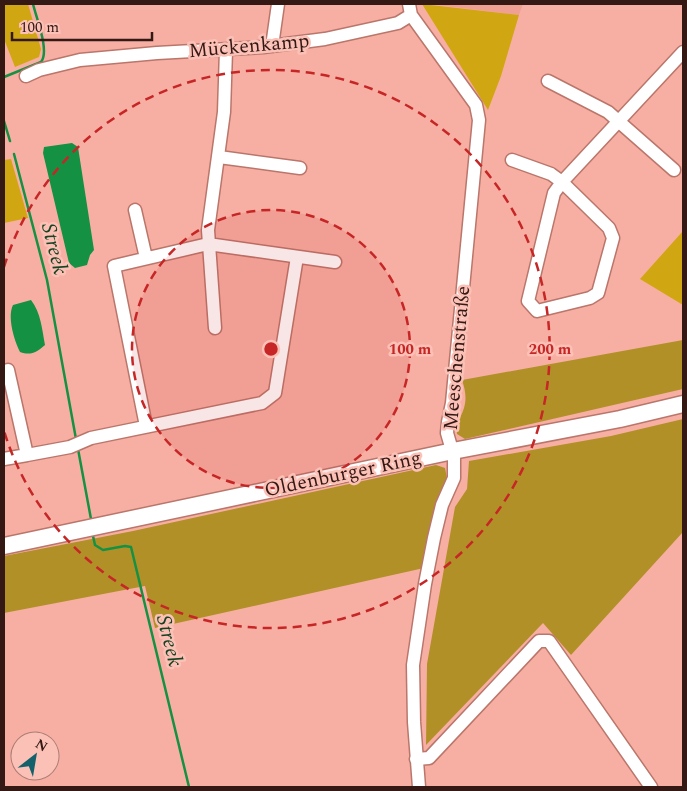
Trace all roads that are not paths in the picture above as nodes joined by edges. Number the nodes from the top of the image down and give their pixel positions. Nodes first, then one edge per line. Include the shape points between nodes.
1 (278, 4) edge
2 (410, 9) edge
3 (272, 46) junction
4 (226, 50) junction
5 (681, 59) edge
6 (26, 76) dead end
7 (548, 81) dead end
8 (618, 121) junction
9 (219, 157) junction
10 (512, 160) dead end
11 (300, 168) dead end
12 (674, 170) dead end
13 (562, 182) junction
14 (135, 210) dead end
15 (208, 244) junction
16 (297, 257) junction
17 (146, 258) junction
18 (335, 262) dead end
19 (215, 328) dead end
20 (4, 371) edge
21 (683, 404) edge
22 (146, 426) junction
23 (453, 450) junction
24 (27, 455) junction
25 (4, 459) edge
26 (4, 546) edge
27 (416, 759) junction
28 (418, 787) edge
29 (651, 787) edge

1 - 3 street
2 - 3 street, Mückenkamp via 398,23
2 - 23 street, Meeschenstraße via 476,105 479,120 447,433
3 - 4 street, Mückenkamp
4 - 6 street, Mückenkamp via 80,60
4 - 9 street
5 - 8 street
7 - 8 street via 608,112
8 - 12 street
8 - 13 street
9 - 11 street
9 - 15 street
10 - 13 street via 551,174
13 - 13 street via 554,193 528,301 537,311 590,298 598,293 612,238 609,228
14 - 17 street
15 - 16 street
15 - 17 street
15 - 19 street
16 - 18 street
16 - 22 street via 274,393 262,403
17 - 22 street via 114,266
20 - 24 street via 8,370
21 - 23 main road, Oldenburger Ring
22 - 24 street
23 - 26 main road, Oldenburger Ring
23 - 27 street, Meeschenstraße via 454,478 442,506 434,538 413,665
24 - 25 street
27 - 28 street, Meeschenstraße
27 - 29 street via 429,758 539,641 548,641

